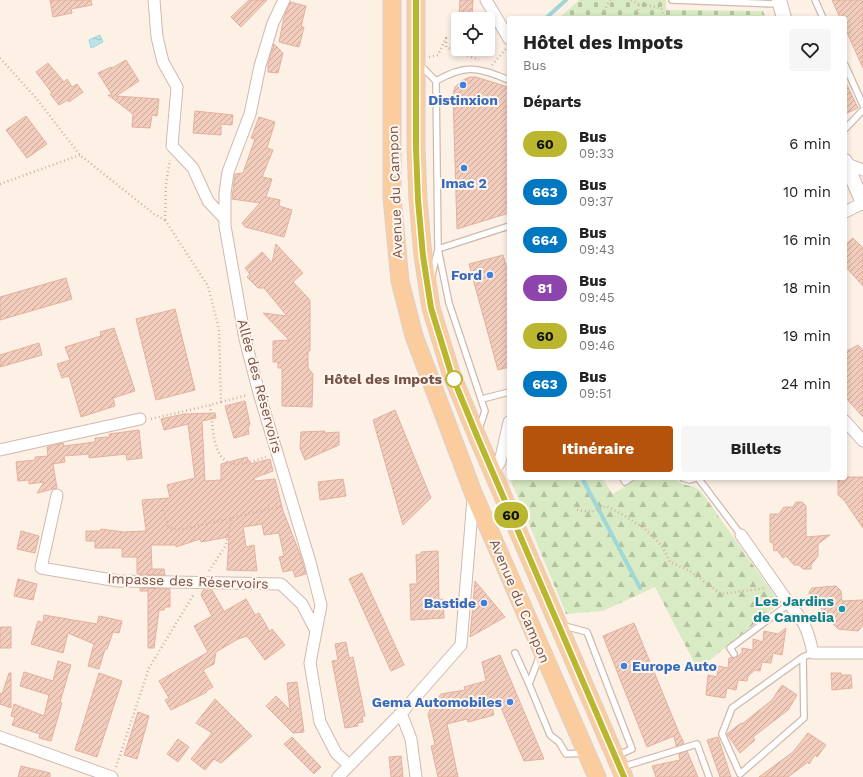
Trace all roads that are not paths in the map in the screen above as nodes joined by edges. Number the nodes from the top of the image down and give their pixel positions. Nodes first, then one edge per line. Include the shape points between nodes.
1 (154, 0) edge
2 (284, 0) edge
3 (392, 0) edge
4 (416, 0) edge
5 (486, 0) edge
6 (672, 0) edge
7 (815, 0) edge
8 (779, 2) edge
9 (783, 16) edge
10 (822, 16) edge
11 (507, 36) edge
12 (416, 60) junction
13 (847, 69) edge
14 (507, 79) edge
15 (436, 81) junction
16 (863, 105) edge
17 (863, 110) edge
18 (847, 128) edge
19 (847, 162) edge
20 (847, 164) edge
21 (863, 170) edge
22 (863, 203) edge
23 (847, 211) edge
24 (224, 218) junction
25 (507, 227) edge
26 (438, 249) junction
27 (428, 293) junction
28 (507, 393) edge
29 (482, 399) junction
30 (140, 419) road end
31 (847, 423) edge
32 (507, 431) edge
33 (477, 436) junction
34 (863, 441) edge
35 (0, 450) edge
36 (493, 472) junction
37 (699, 480) edge
38 (57, 494) dead end
39 (474, 495) junction
40 (740, 535) joint
41 (493, 539) junction
42 (470, 554) junction
43 (789, 604) junction
44 (558, 624) junction
45 (316, 631) junction
46 (541, 651) junction
47 (515, 653) dead end
48 (863, 653) edge
49 (734, 654) dead end
50 (808, 655) junction
51 (529, 684) junction
52 (401, 713) junction
53 (0, 737) edge
54 (585, 753) junction
55 (349, 765) junction
56 (619, 767) edge
57 (111, 775) edge
58 (338, 777) edge
59 (416, 777) edge
60 (597, 777) edge
61 (709, 777) edge

1 - 24 street via 163,62 177,87 172,146 193,168 208,201
2 - 24 street, Allée des Réservoirs via 273,23 260,66 250,114 228,172
3 - 39 main road, Avenue du Campon via 392,198 400,281 414,336
4 - 12 main road, Avenue du Campon
5 - 11 street
6 - 8 lane
7 - 10 lane
8 - 9 street
12 - 15 lane
12 - 27 main road, Avenue du Campon via 418,200
13 - 16 lane
14 - 15 lane via 480,69 470,69 450,73
15 - 26 lane
17 - 18 lane
19 - 21 street
20 - 22 street
22 - 23 street
24 - 45 street, Allée des Réservoirs via 258,393 321,605
25 - 26 lane
26 - 27 lane
26 - 29 lane via 449,303
27 - 33 main road, Avenue du Campon via 449,366
28 - 29 lane
29 - 33 lane via 485,411
30 - 35 street
31 - 34 street
32 - 36 street via 500,462
33 - 36 main road, Avenue du Campon
36 - 44 main road, Avenue du Campon
37 - 40 lane
38 - 45 street, Impasse des Réservoirs via 40,568 118,581 281,584 302,604
39 - 41 main road, Avenue du Campon
39 - 42 street
40 - 43 street
41 - 42 street via 478,538
41 - 46 main road, Avenue du Campon
42 - 52 street via 461,645
43 - 49 lane via 730,648
43 - 50 street via 802,619 808,632
44 - 56 main road, Avenue du Campon
44 - 56 lane via 586,632 632,749
45 - 55 street, Allée des Réservoirs via 310,663 320,722 336,753
46 - 51 lane
46 - 54 main road, Avenue du Campon
47 - 51 lane
48 - 50 street
50 - 50 lane via 732,708 722,734 740,774 804,718
51 - 54 lane via 550,735 559,742 566,754
52 - 55 street
52 - 59 street via 411,739
53 - 57 street
54 - 60 main road, Avenue du Campon
55 - 58 street
56 - 61 lane via 697,744

